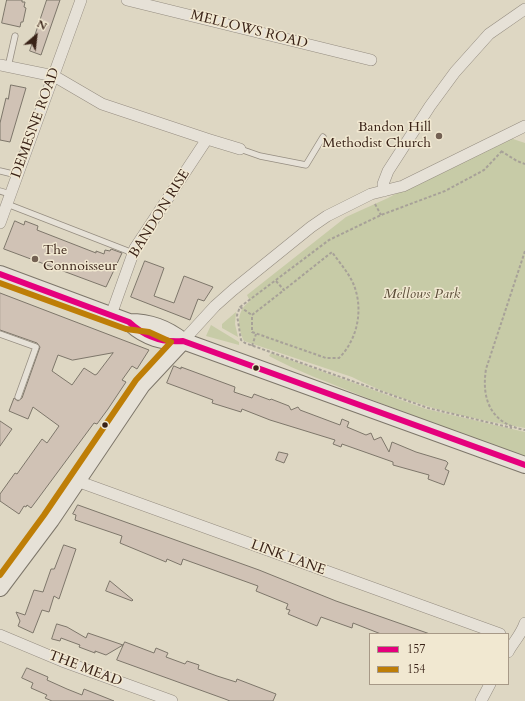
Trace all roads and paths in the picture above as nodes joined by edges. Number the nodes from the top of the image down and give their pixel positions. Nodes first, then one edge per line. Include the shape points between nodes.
1 (81, 0) edge
2 (127, 0) edge
3 (525, 9) edge
4 (14, 36) dead end
5 (370, 60) dead end
6 (4, 66) edge
7 (54, 76) junction
8 (525, 126) edge
9 (323, 137) dead end
10 (207, 138) junction
11 (492, 142) junction
12 (240, 149) joint
13 (502, 151) junction
14 (525, 164) edge
15 (0, 171) edge
16 (17, 175) junction
17 (384, 191) junction
18 (6, 196) edge
19 (0, 223) edge
20 (525, 251) edge
21 (133, 252) junction
22 (0, 274) edge
23 (276, 281) junction
24 (284, 290) junction
25 (240, 307) junction
26 (111, 315) junction
27 (252, 315) junction
28 (130, 322) junction
29 (0, 334) edge
30 (256, 334) junction
31 (152, 337) junction
32 (182, 341) junction
33 (252, 346) junction
34 (152, 372) junction
35 (18, 397) dead end
36 (512, 428) junction
37 (525, 430) edge
38 (525, 465) edge
39 (77, 481) junction
40 (0, 588) edge
41 (525, 623) edge
42 (497, 633) edge
43 (0, 635) edge
44 (516, 640) edge
45 (509, 650) edge
46 (489, 685) edge
47 (172, 701) edge
48 (481, 701) edge

1 - 7 street, DEMESNE ROAD
2 - 5 street, MELLOWS ROAD
3 - 17 street via 489,34 442,89 388,171 383,184
4 - 6 lane
6 - 7 street
7 - 10 street via 102,104
7 - 16 street, DEMESNE ROAD
8 - 11 street
9 - 12 lane via 306,165 260,156
10 - 12 street
10 - 21 street, BANDON RISE
11 - 13 path
11 - 17 street via 403,186
13 - 14 path
13 - 23 path via 484,170 446,191 381,215 329,240
15 - 16 lane
16 - 18 street, DEMESNE ROAD
17 - 32 street via 371,194 311,227 215,306
18 - 19 street, DEMESNE ROAD
18 - 21 lane
20 - 36 path via 486,369 483,387 492,411
21 - 26 street, BANDON RISE
22 - 26 main road
23 - 24 path
23 - 25 path
24 - 27 path
24 - 30 path via 332,252 351,278 358,300 359,316 352,341 339,358 333,359
25 - 27 path
25 - 33 path via 237,315 241,340
26 - 28 main road
27 - 30 path via 251,328
28 - 31 main road via 139,331
28 - 32 main road via 146,322 170,331
29 - 35 lane via 36,347
30 - 33 path
31 - 32 main road via 170,342
31 - 34 main road via 158,350
32 - 34 main road via 158,369
32 - 38 main road
33 - 36 path via 428,408
34 - 39 main road
36 - 37 path
39 - 40 main road
39 - 42 street, LINK LANE
41 - 44 street via 521,635
43 - 47 street, THE MEAD via 62,661
44 - 45 street
46 - 48 street

